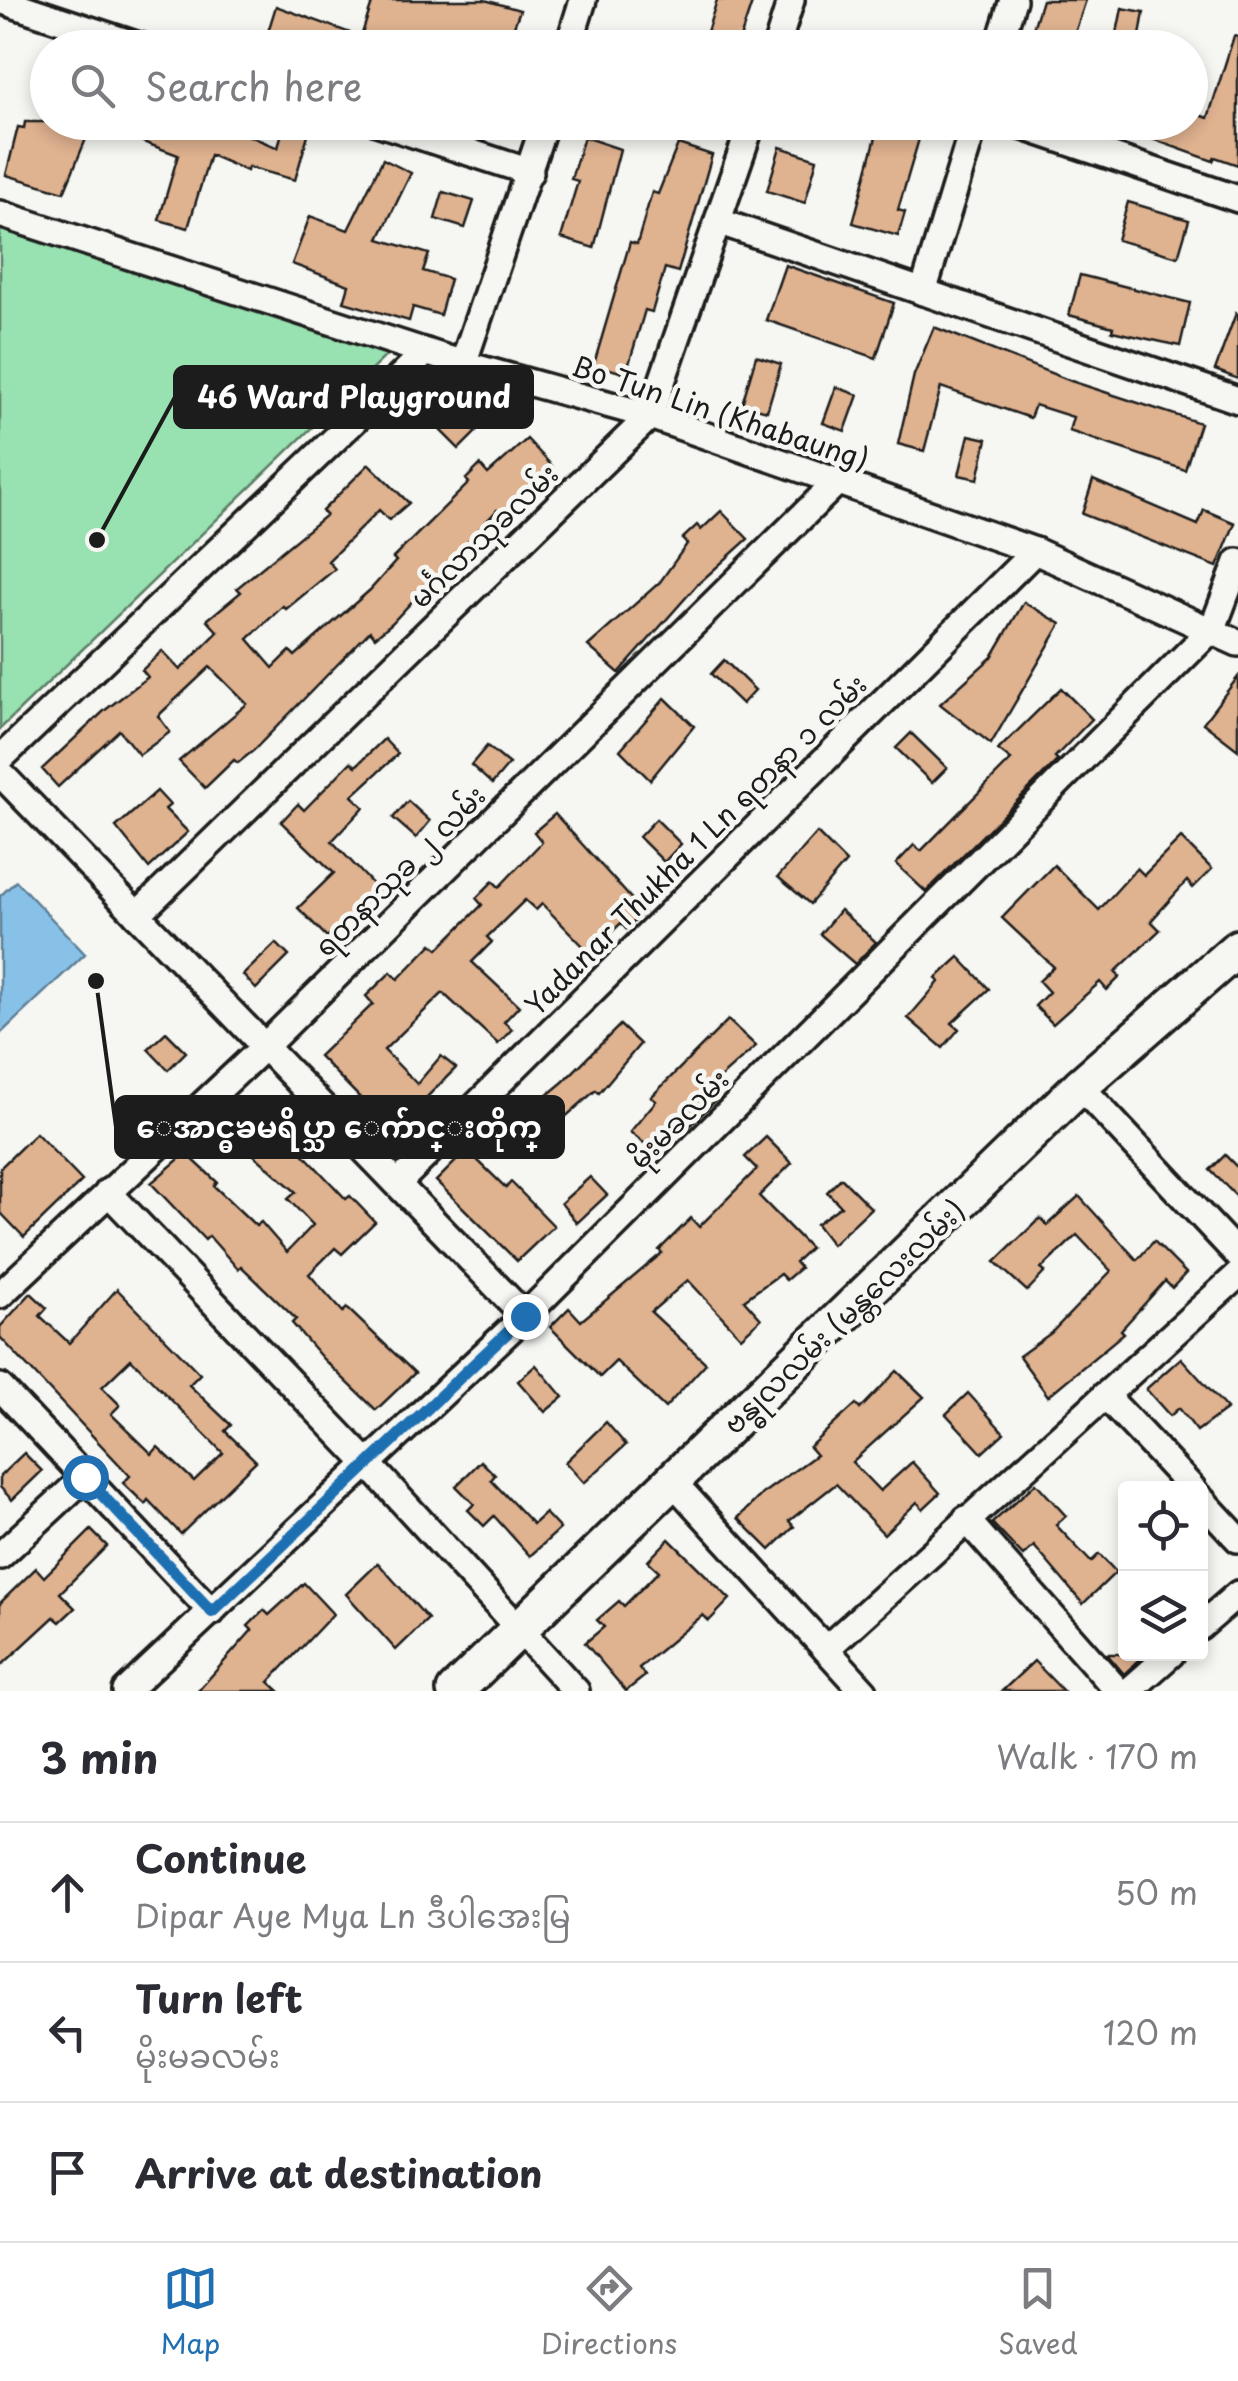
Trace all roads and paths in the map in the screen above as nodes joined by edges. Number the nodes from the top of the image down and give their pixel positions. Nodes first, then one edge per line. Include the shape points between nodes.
1 (0, 0) edge
2 (583, 0) edge
3 (791, 0) edge
4 (1013, 0) edge
5 (91, 30) edge
6 (574, 30) edge
7 (782, 30) edge
8 (1004, 30) edge
9 (432, 140) edge
10 (540, 140) edge
11 (746, 140) edge
12 (969, 140) edge
13 (1062, 140) edge
14 (530, 172) junction
15 (1238, 198) edge
16 (0, 214) edge
17 (720, 222) junction
18 (923, 292) junction
19 (426, 352) junction
20 (464, 364) junction
21 (1238, 400) edge
22 (650, 416) junction
23 (836, 483) junction
24 (1036, 551) junction
25 (1238, 562) edge
26 (1213, 628) junction
27 (1238, 642) edge
28 (0, 758) edge
29 (0, 773) edge
30 (137, 916) junction
31 (1238, 948) edge
32 (265, 1046) junction
33 (1080, 1086) junction
34 (398, 1182) junction
35 (108, 1192) junction
36 (1238, 1255) edge
37 (1238, 1275) edge
38 (0, 1295) edge
39 (525, 1316) junction
40 (0, 1388) edge
41 (1105, 1394) junction
42 (369, 1465) junction
43 (85, 1477) junction
44 (1186, 1481) edge
45 (674, 1483) junction
46 (1208, 1507) edge
47 (966, 1520) junction
48 (1238, 1539) edge
49 (0, 1556) edge
50 (1238, 1594) edge
51 (212, 1612) junction
52 (1208, 1621) edge
53 (522, 1629) junction
54 (826, 1649) junction
55 (1163, 1661) edge
56 (126, 1691) edge
57 (456, 1691) edge
58 (576, 1691) edge
59 (864, 1691) edge
60 (1118, 1691) edge
61 (1129, 1691) edge

1 - 5 street
2 - 6 street
3 - 7 street
4 - 8 street
9 - 14 street
10 - 14 street
11 - 17 street, မင်္ဂလာသုခလမ်း
12 - 18 street
13 - 15 street
14 - 20 street
16 - 19 street, Bo Tun Lin (Khabaung)
17 - 18 street
17 - 22 street, မင်္ဂလာသုခလမ်း
18 - 21 street
19 - 20 street, Bo Tun Lin (Khabaung)
19 - 28 street
20 - 22 street, Bo Tun Lin (Khabaung)
22 - 23 street, Bo Tun Lin (Khabaung)
22 - 30 street, မင်္ဂလာသုခလမ်း
23 - 24 street, Bo Tun Lin (Khabaung)
23 - 32 street, ရတနာသုခ ၂ လမ်း
24 - 26 street, Bo Tun Lin (Khabaung)
24 - 34 street, Yadanar Thukha 1 Ln ရတနာ ၁ လမ်း
25 - 26 street, မိုးမခလမ်း
26 - 27 street, Bo Tun Lin (Khabaung)
26 - 39 street, မိုးမခလမ်း
29 - 30 street
30 - 32 street
31 - 33 street, ဗန္ဓုလလမ်း (မန္တလေးလမ်း)
32 - 34 street
32 - 35 street, ရတနာသုခ ၂ လမ်း
33 - 36 street
33 - 45 street, ဗန္ဓုလလမ်း (မန္တလေးလမ်း)
34 - 39 street
35 - 38 street, ရတနာသုခ ၂ လမ်း
35 - 42 street
37 - 41 street
39 - 42 street, မိုးမခလမ်း
40 - 43 street
41 - 44 street
41 - 47 street
42 - 51 street, မိုးမခလမ်း
42 - 53 street
43 - 49 street
43 - 51 street
45 - 53 street, ဗန္ဓုလလမ်း (မန္တလေးလမ်း)
45 - 54 street
46 - 48 street
47 - 54 street
47 - 60 street
50 - 52 street
51 - 56 street, မိုးမခလမ်း
53 - 57 street, ဗန္ဓုလလမ်း (မန္တလေးလမ်း)
53 - 58 street
54 - 59 street
55 - 61 street

